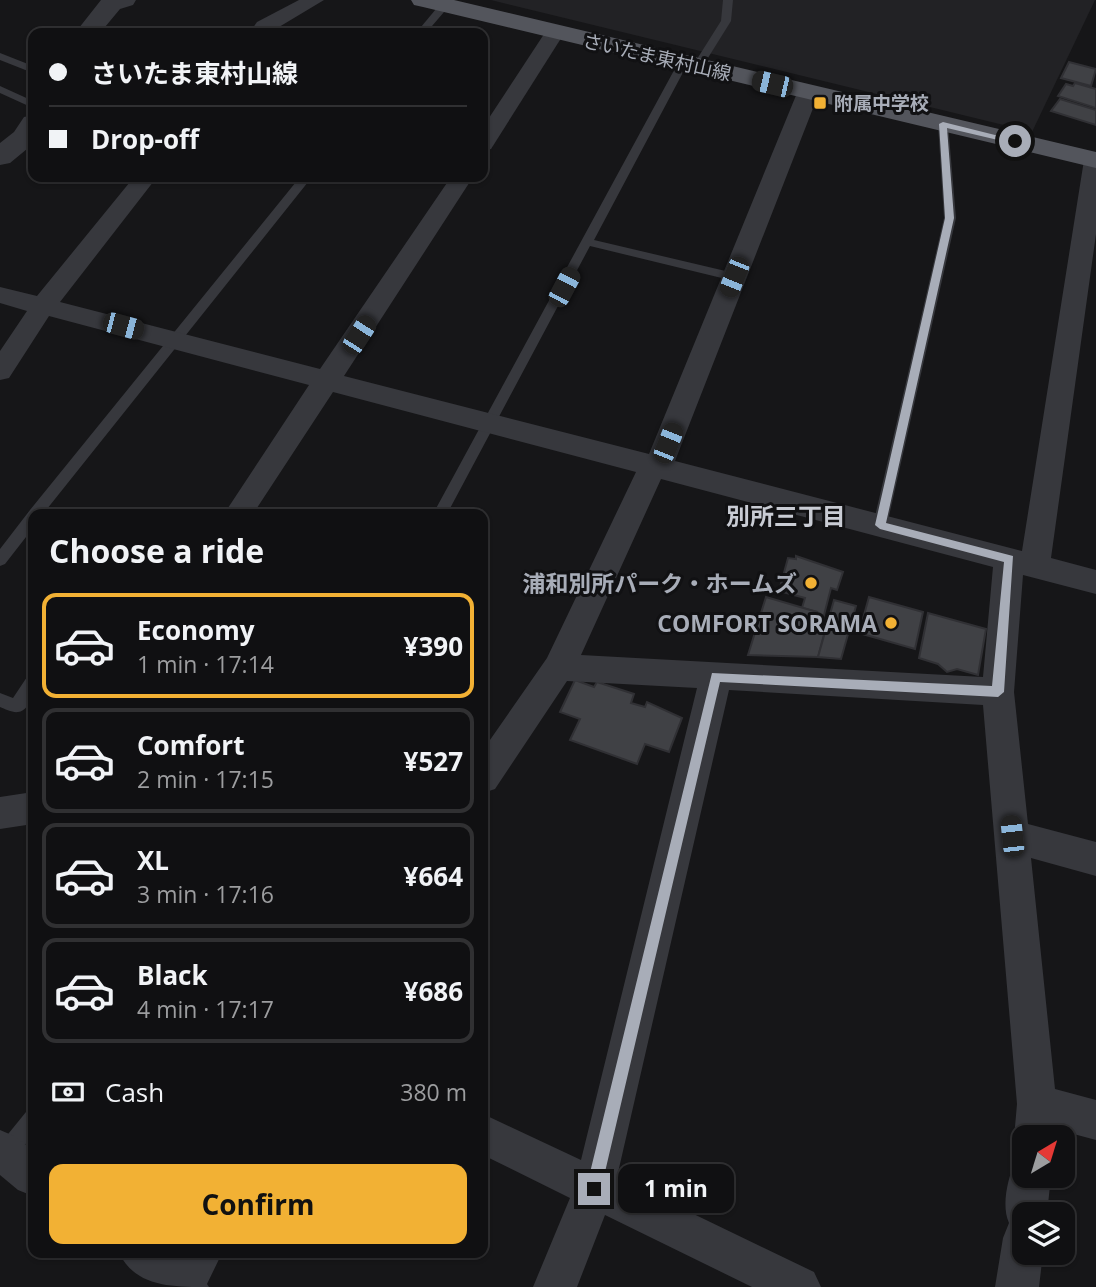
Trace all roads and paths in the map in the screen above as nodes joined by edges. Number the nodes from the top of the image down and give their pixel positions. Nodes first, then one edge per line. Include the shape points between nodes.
1 (314, 0) edge
2 (728, 0) edge
3 (111, 1) edge
4 (434, 3) edge
5 (91, 28) edge
6 (263, 28) edge
7 (423, 28) edge
8 (555, 32) junction
9 (0, 56) edge
10 (690, 65) junction
11 (28, 68) edge
12 (0, 89) edge
13 (808, 93) junction
14 (28, 103) edge
15 (943, 124) junction
16 (28, 132) edge
17 (488, 136) edge
18 (0, 157) edge
19 (1096, 160) edge
20 (142, 182) edge
21 (302, 182) edge
22 (459, 182) edge
23 (588, 242) junction
24 (734, 277) junction
25 (1086, 286) edge
26 (0, 295) edge
27 (44, 305) junction
28 (175, 339) junction
29 (0, 371) edge
30 (330, 380) junction
31 (492, 423) junction
32 (656, 466) junction
33 (40, 509) edge
34 (241, 509) edge
35 (443, 509) edge
36 (28, 524) edge
37 (880, 525) junction
38 (0, 560) edge
39 (1022, 562) junction
40 (1096, 582) edge
41 (559, 667) junction
42 (716, 677) junction
43 (28, 689) edge
44 (998, 692) junction
45 (0, 701) edge
46 (488, 771) edge
47 (28, 809) edge
48 (0, 813) edge
49 (1012, 836) junction
50 (1096, 859) edge
51 (1036, 1121) edge
52 (1096, 1121) edge
53 (28, 1129) edge
54 (488, 1136) edge
55 (13, 1160) edge
56 (594, 1189) junction
57 (150, 1258) edge
58 (1020, 1265) edge
59 (188, 1278) edge
60 (555, 1287) edge
61 (799, 1287) edge
62 (1017, 1287) edge

1 - 6 street
2 - 10 lane via 726,21
3 - 5 street
4 - 7 lane
4 - 8 main road, さいたま東村山線
8 - 10 main road, さいたま東村山線
8 - 17 street
9 - 11 lane
10 - 13 main road, さいたま東村山線
10 - 23 lane
12 - 14 lane
13 - 15 main road, さいたま東村山線
13 - 24 street
15 - 19 main road, さいたま東村山線
15 - 37 lane via 950,218
16 - 18 street
19 - 25 street
20 - 27 street
21 - 28 lane
22 - 30 street
23 - 24 lane
23 - 31 lane
24 - 32 street
25 - 39 street
26 - 27 street
27 - 28 street
27 - 29 street
28 - 30 street
28 - 33 lane
30 - 31 street
30 - 34 street
31 - 32 street
31 - 35 lane
32 - 37 street
32 - 41 street
36 - 38 lane
37 - 39 street
39 - 40 street
39 - 44 street
41 - 42 street
41 - 46 street
42 - 44 street
42 - 56 street
43 - 45 lane via 16,706
44 - 49 street
47 - 48 street
49 - 50 street
49 - 51 street
51 - 52 street
53 - 55 lane
54 - 56 street
56 - 60 street
56 - 61 street
57 - 59 street
58 - 62 street

